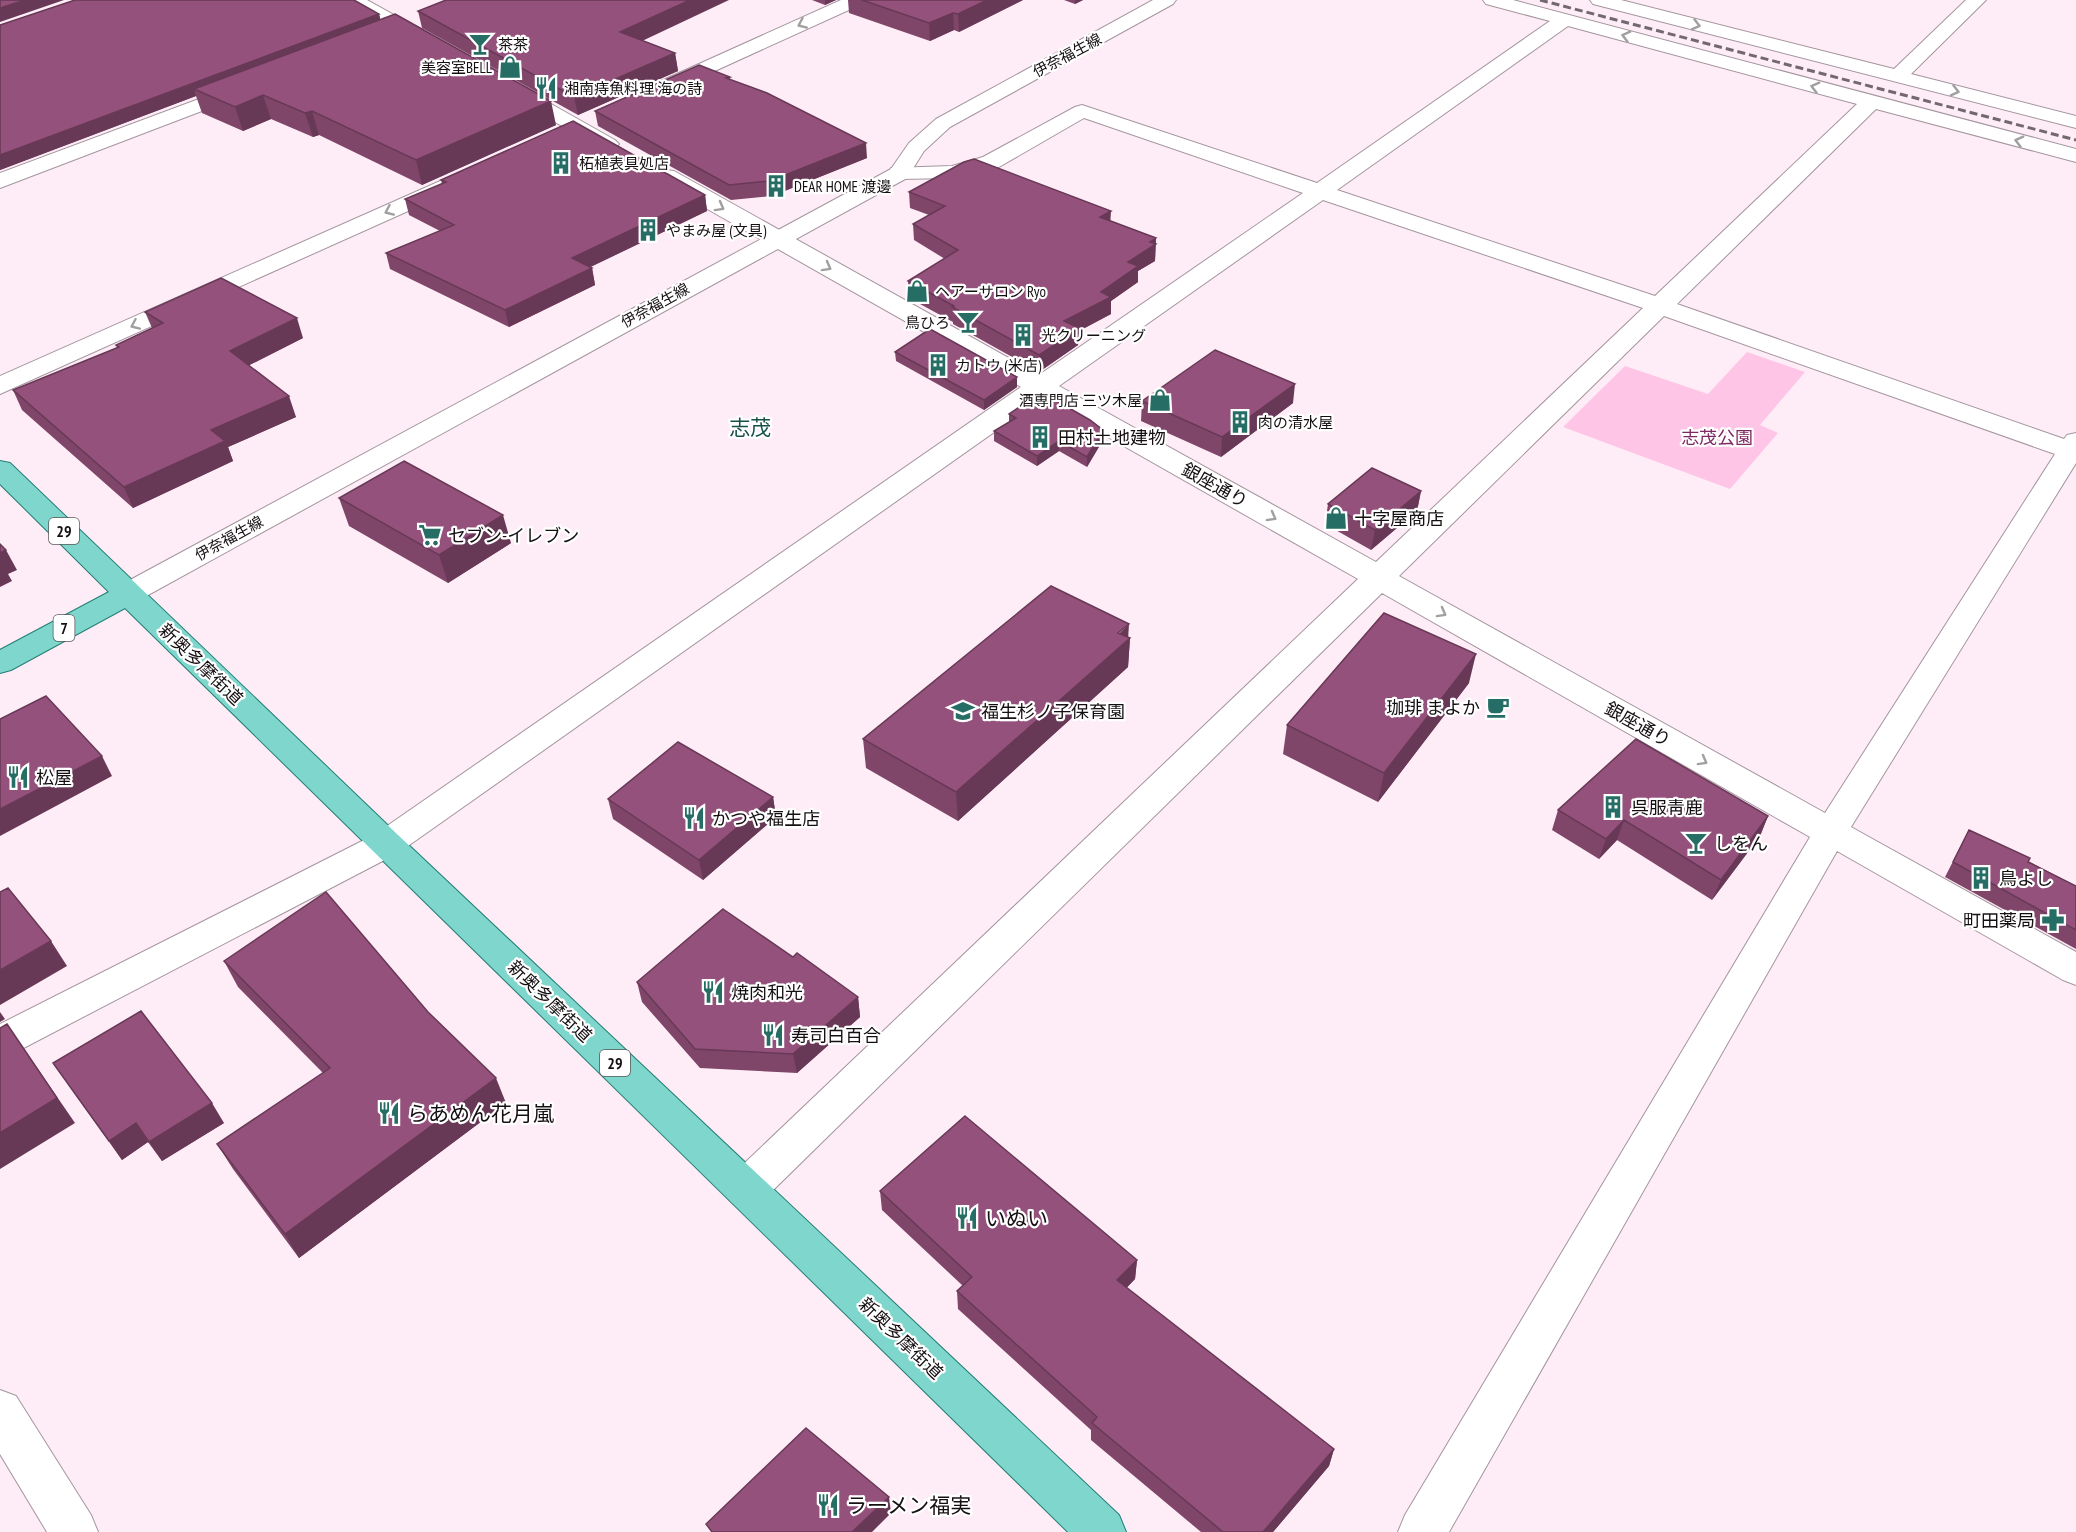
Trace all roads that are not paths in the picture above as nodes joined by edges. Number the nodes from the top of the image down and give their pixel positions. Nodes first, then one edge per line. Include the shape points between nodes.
1 (354, 0) edge
2 (856, 0) edge
3 (1167, 0) edge
4 (1492, 0) edge
5 (1599, 0) edge
6 (1977, 0) edge
7 (1566, 19) junction
8 (422, 20) dead end
9 (402, 27) junction
10 (380, 36) edge
11 (443, 51) edge
12 (1898, 76) junction
13 (495, 80) edge
14 (257, 83) edge
15 (652, 93) edge
16 (1871, 102) junction
17 (598, 117) edge
18 (2076, 122) edge
19 (577, 127) junction
20 (555, 136) edge
21 (627, 155) edge
22 (2076, 156) edge
23 (647, 166) edge
24 (899, 173) junction
25 (468, 176) edge
26 (0, 181) edge
27 (1322, 191) junction
28 (776, 238) junction
29 (1660, 306) junction
30 (0, 386) edge
31 (1041, 387) junction
32 (2074, 448) edge
33 (0, 469) edge
34 (1378, 577) junction
35 (129, 593) junction
36 (0, 663) edge
37 (1830, 833) junction
38 (386, 844) junction
39 (2076, 970) edge
40 (0, 1042) edge
41 (746, 1189) junction
42 (0, 1412) edge
43 (74, 1532) edge
44 (1102, 1532) edge
45 (1422, 1532) edge

1 - 9 street
2 -> 15 street
3 - 24 street, 伊奈福生線 via 943,123 916,147
4 - 7 street
5 -> 12 street
6 - 12 street
16 -> 7 street
7 - 27 street
8 - 9 street
9 - 10 street
9 - 11 street
12 -> 18 street
13 - 19 street
14 - 26 street
22 -> 16 street
16 - 29 street
17 - 19 street
19 - 20 street
19 - 21 street
23 -> 28 street, 銀座通り
24 - 27 street via 952,172 991,162 1082,111
24 - 28 street, 伊奈福生線
25 -> 30 street
27 - 29 street
27 - 31 street
28 -> 31 street, 銀座通り
28 - 35 street, 伊奈福生線
29 - 32 street
29 - 34 street
31 -> 34 street, 銀座通り
31 - 38 street
32 - 37 street
33 - 35 main road, 新奥多摩街道 / 29
34 -> 37 street, 銀座通り
34 - 41 street
35 - 36 main road, 7
35 - 38 main road, 新奥多摩街道 / 29
37 - 39 street, 銀座通り
37 - 45 street
38 - 40 street
38 - 41 main road, 新奥多摩街道 / 29
41 - 44 main road, 新奥多摩街道 / 29
42 - 43 street

